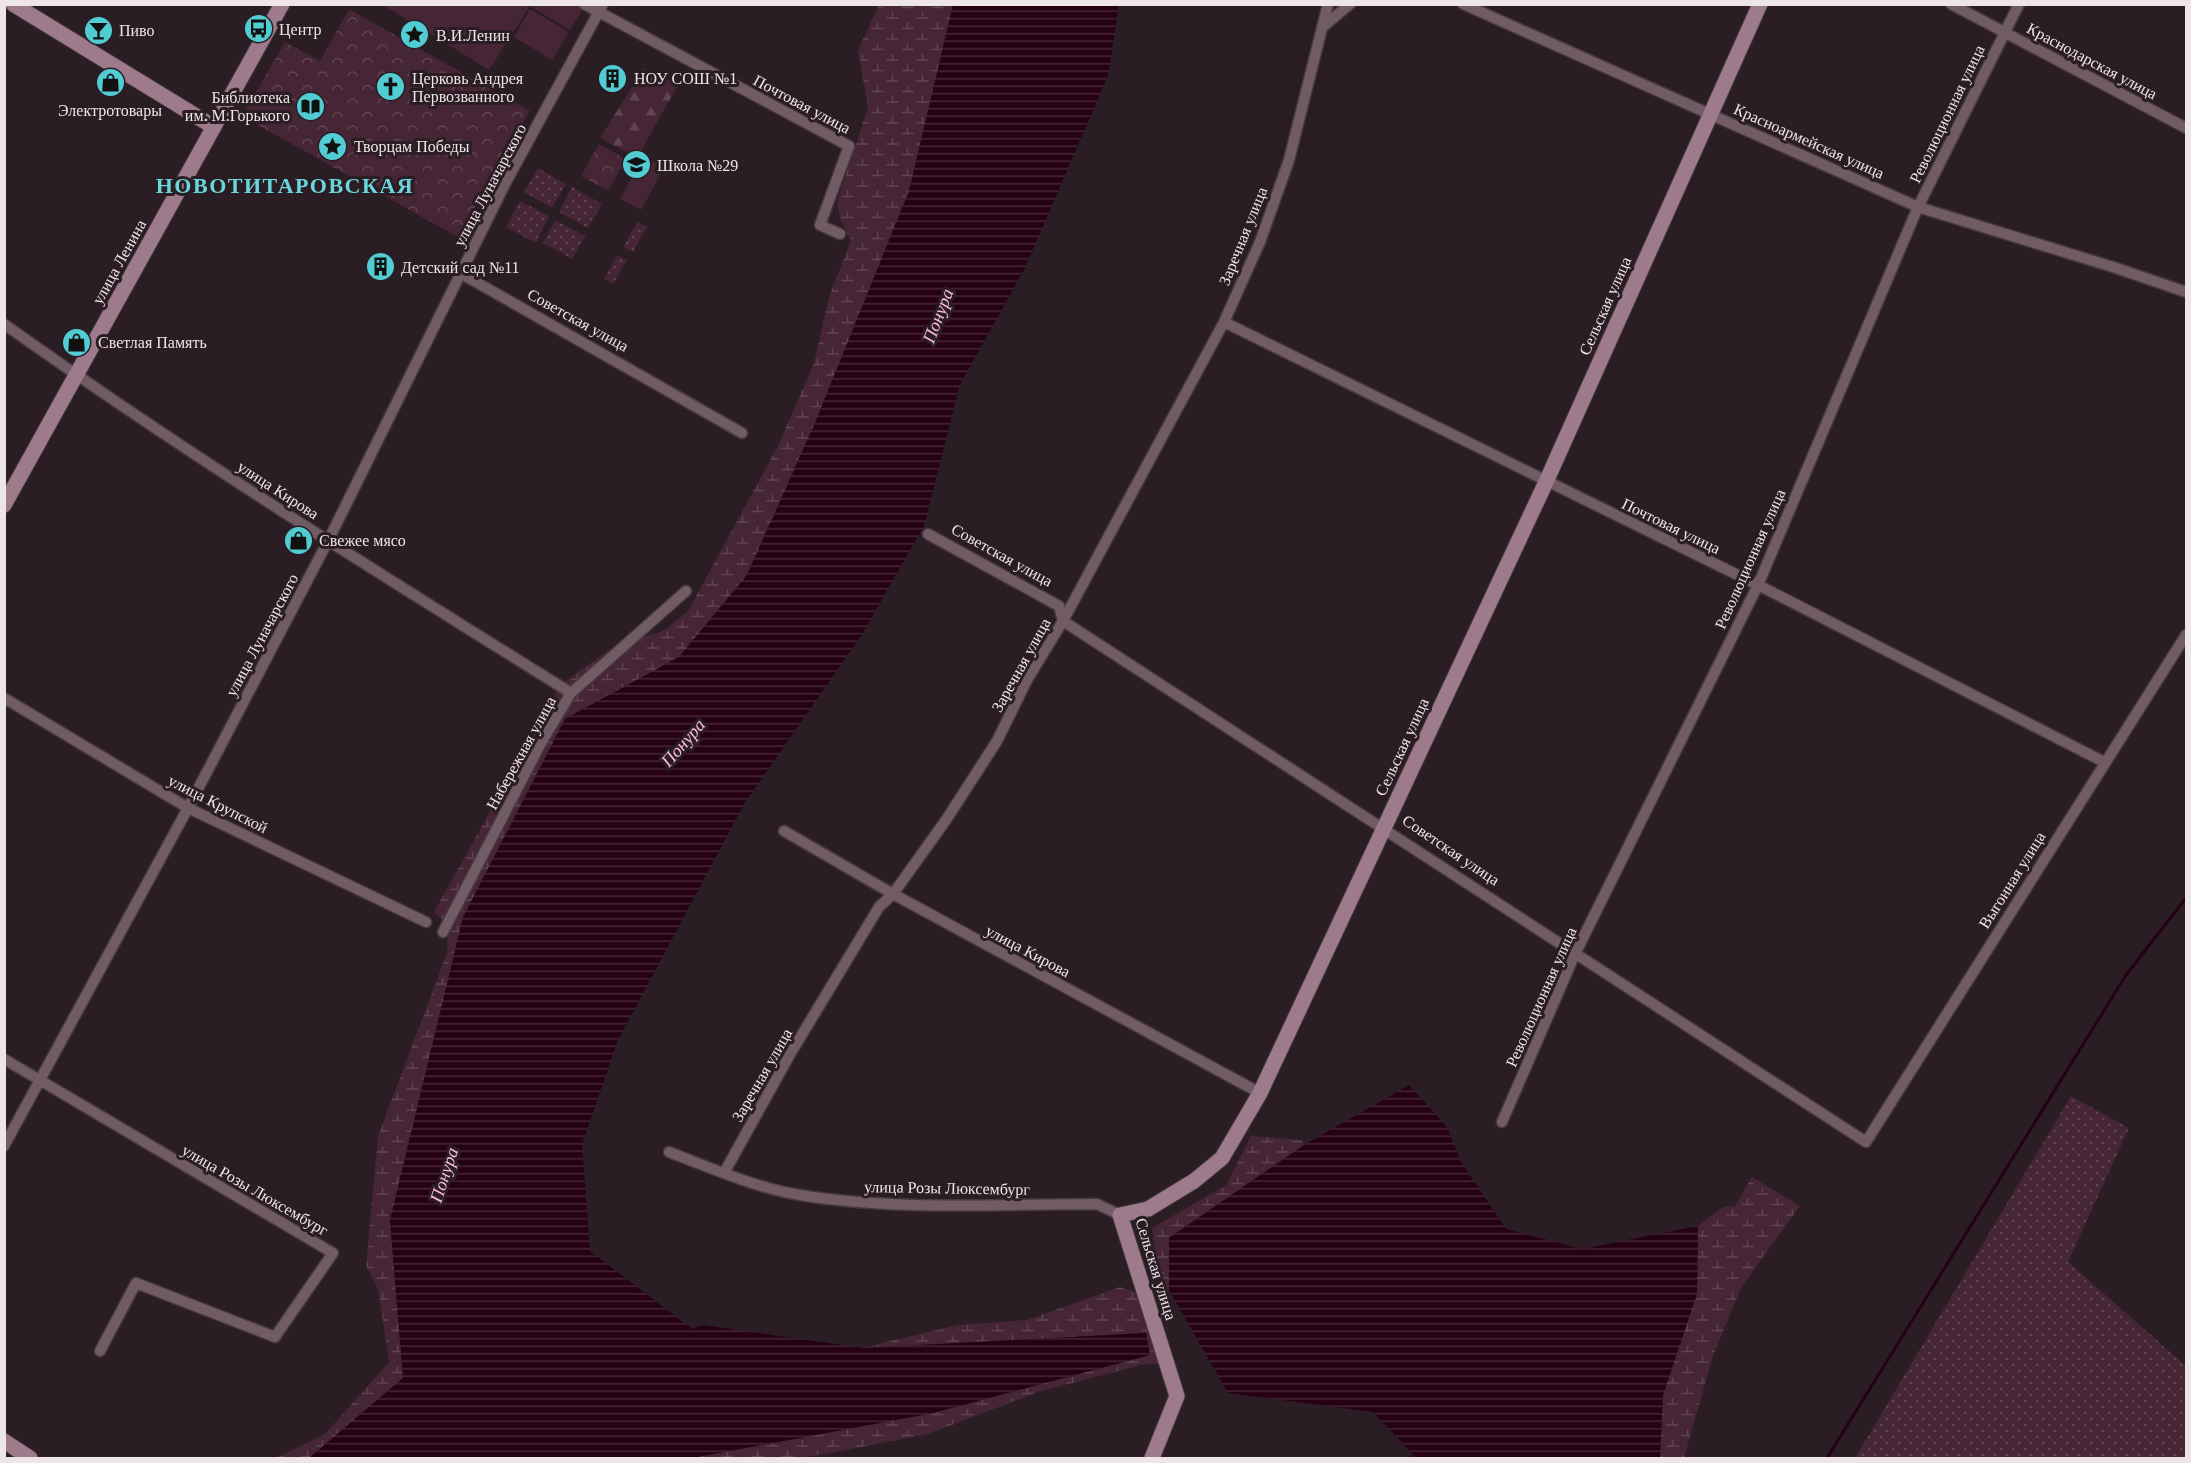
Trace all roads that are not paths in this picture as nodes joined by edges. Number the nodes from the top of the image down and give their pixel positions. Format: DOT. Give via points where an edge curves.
graph roads {
  1 [pos="13,4"];
  2 [pos="282,4"];
  3 [pos="584,4"];
  4 [pos="1328,4"];
  5 [pos="1350,4"];
  6 [pos="1462,4"];
  7 [pos="1760,4"];
  8 [pos="1951,4"];
  9 [pos="2019,4"];
  10 [pos="601,9"];
  11 [pos="1324,26"];
  12 [pos="2004,33"];
  13 [pos="1710,114"];
  14 [pos="214,127"];
  15 [pos="2187,128"];
  16 [pos="1918,207"];
  17 [pos="840,234"];
  18 [pos="460,273"];
  19 [pos="2187,292"];
  20 [pos="1224,322"];
  21 [pos="4,324"];
  22 [pos="76,375"];
  23 [pos="742,433"];
  24 [pos="1546,482"];
  25 [pos="4,505"];
  26 [pos="928,534"];
  27 [pos="328,541"];
  28 [pos="1758,585"];
  29 [pos="686,591"];
  30 [pos="1063,621"];
  31 [pos="2187,635"];
  32 [pos="571,693"];
  33 [pos="4,699"];
  34 [pos="2104,762"];
  35 [pos="188,808"];
  36 [pos="1385,827"];
  37 [pos="784,831"];
  38 [pos="893,894"];
  39 [pos="426,922"];
  40 [pos="442,932"];
  41 [pos="1575,954"];
  42 [pos="4,1059"];
  43 [pos="39,1081"];
  44 [pos="1260,1093"];
  45 [pos="1502,1122"];
  46 [pos="1866,1142"];
  47 [pos="4,1146"];
  48 [pos="669,1152"];
  49 [pos="724,1173"];
  50 [pos="1120,1215"];
  51 [pos="100,1351"];
  52 [pos="4,1441"];
  53 [pos="30,1458"];
  54 [pos="1152,1458"];
  1 -- 14 [label="street"];
  2 -- 14 [label="street, улица Ленина"];
  3 -- 10 [label="street, Почтовая улица"];
  4 -- 11 [label="street, Заречная улица"];
  5 -- 11 [label="street"];
  6 -- 13 [label="street, Красноармейская улица"];
  7 -- 13 [label="street, Сельская улица"];
  8 -- 12 [label="street, Краснодарская улица"];
  9 -- 12 [label="street, Революционная улица"];
  10 -- 17 [label="street, Почтовая улица" via="849,146 820,225"];
  10 -- 18 [label="street, улица Луначарского"];
  11 -- 20 [label="street, Заречная улица" via="1289,160 1260,242"];
  12 -- 15 [label="street, Краснодарская улица"];
  12 -- 16 [label="street, Революционная улица"];
  13 -- 16 [label="street, Красноармейская улица"];
  13 -- 24 [label="street, Сельская улица"];
  14 -- 22 [label="street, улица Ленина"];
  16 -- 19 [label="street, Красноармейская улица"];
  16 -- 28 [label="street, Революционная улица"];
  18 -- 23 [label="street, Советская улица"];
  18 -- 27 [label="street, улица Луначарского"];
  20 -- 24 [label="street, Почтовая улица"];
  20 -- 30 [label="street, Заречная улица"];
  21 -- 22 [label="street, улица Кирова"];
  22 -- 25 [label="street, улица Ленина"];
  22 -- 27 [label="street, улица Кирова"];
  24 -- 28 [label="street, Почтовая улица"];
  24 -- 36 [label="street, Сельская улица"];
  26 -- 30 [label="street, Советская улица" via="1059,606"];
  27 -- 32 [label="street, улица Кирова"];
  27 -- 35 [label="street, улица Луначарского"];
  28 -- 34 [label="street, Почтовая улица"];
  28 -- 41 [label="street, Революционная улица"];
  29 -- 32 [label="street, Набережная улица"];
  30 -- 36 [label="street, Советская улица"];
  30 -- 38 [label="street, Заречная улица" via="1027,680 997,741"];
  31 -- 34 [label="street, Выгонная улица"];
  32 -- 40 [label="street, Набережная улица"];
  33 -- 35 [label="street, улица Крупской"];
  34 -- 46 [label="street, Выгонная улица"];
  35 -- 39 [label="street, улица Крупской"];
  35 -- 43 [label="street, улица Луначарского"];
  36 -- 41 [label="street, Советская улица"];
  36 -- 44 [label="street, Сельская улица"];
  37 -- 38 [label="street, улица Кирова"];
  38 -- 44 [label="street, улица Кирова"];
  38 -- 49 [label="street, Заречная улица" via="879,907"];
  41 -- 45 [label="street, Революционная улица"];
  41 -- 46 [label="street, Советская улица"];
  42 -- 43 [label="street, улица Розы Люксембург"];
  43 -- 47 [label="street, улица Луначарского"];
  43 -- 51 [label="street, улица Розы Люксембург" via="333,1252 275,1337 136,1283"];
  44 -- 50 [label="street, Сельская улица" via="1222,1158 1194,1181 1148,1209"];
  48 -- 49 [label="street, улица Розы Люксембург"];
  49 -- 50 [label="street, улица Розы Люксембург" via="797,1195 886,1205 1097,1204"];
  50 -- 54 [label="street, Сельская улица" via="1177,1396"];
  52 -- 53 [label="street"];
}
